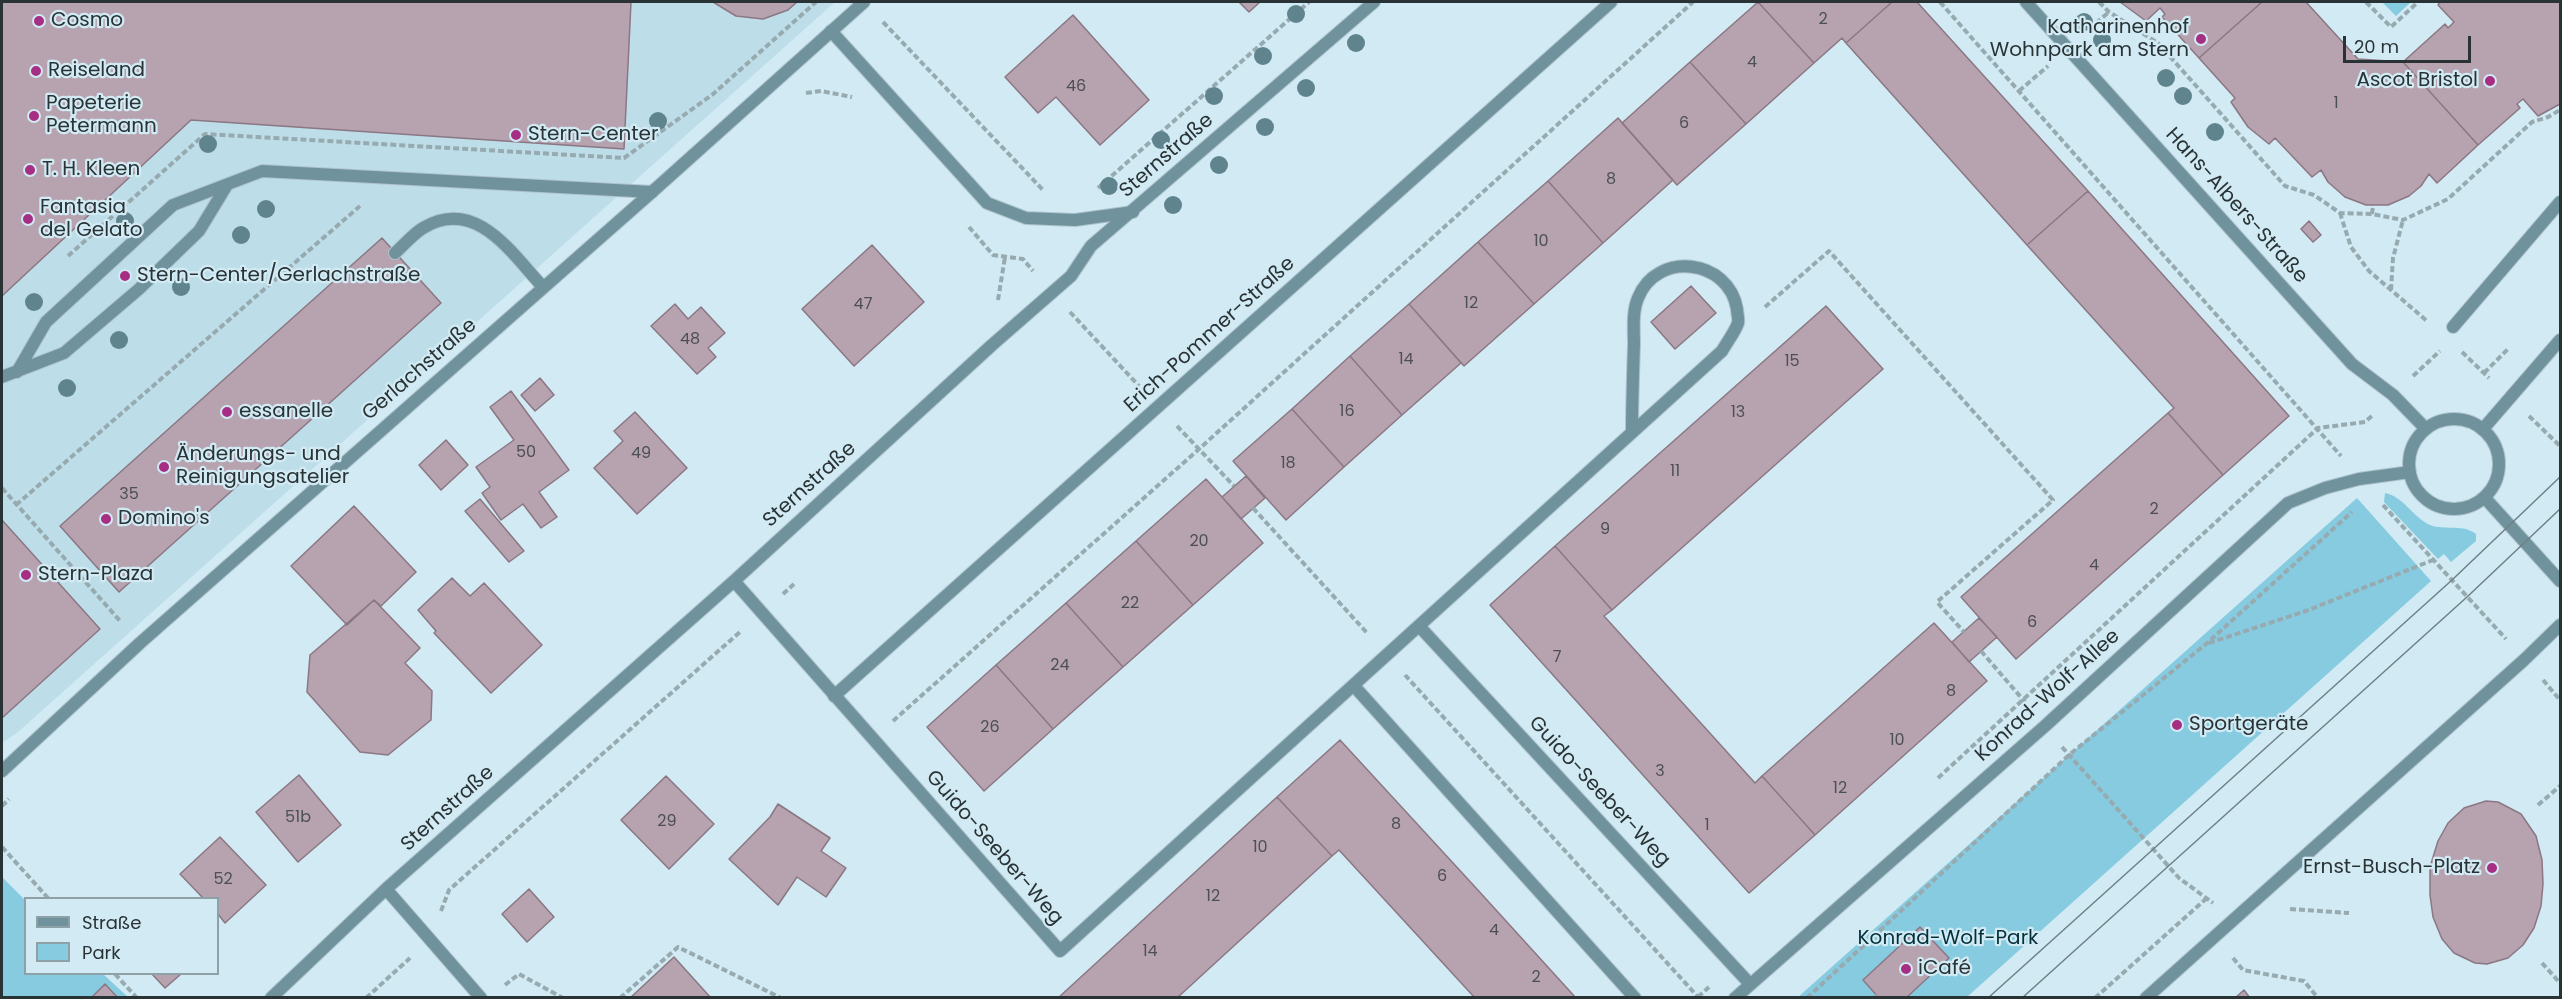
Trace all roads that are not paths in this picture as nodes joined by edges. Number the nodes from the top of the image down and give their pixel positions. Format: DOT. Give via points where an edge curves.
graph roads {
  1 [pos="864,2"];
  2 [pos="1374,2"];
  3 [pos="1611,2"];
  4 [pos="2026,2"];
  5 [pos="831,32"];
  6 [pos="227,185"];
  7 [pos="652,192"];
  8 [pos="2560,202"];
  9 [pos="1133,212"];
  10 [pos="395,253"];
  11 [pos="543,287"];
  12 [pos="2453,327"];
  13 [pos="2560,340"];
  14 [pos="17,372"];
  15 [pos="2,377"];
  16 [pos="2426,429"];
  17 [pos="2483,429"];
  18 [pos="1632,432"];
  19 [pos="2410,472"];
  20 [pos="2485,498"];
  21 [pos="734,581"];
  22 [pos="2560,581"];
  23 [pos="2560,625"];
  24 [pos="1419,626"];
  25 [pos="1354,686"];
  26 [pos="834,696"];
  27 [pos="2,771"];
  28 [pos="386,889"];
  29 [pos="1750,984"];
  30 [pos="271,998"];
  31 [pos="481,998"];
  32 [pos="1635,998"];
  33 [pos="1735,998"];
  34 [pos="2146,998"];
  1 -- 5 [label="street, Gerlachstraße"];
  2 -- 9 [label="street, Sternstraße"];
  3 -- 26 [label="street, Erich-Pommer-Straße"];
  4 -- 16 [label="street, Hans-Albers-Straße" via="2352,364 2393,395"];
  5 -- 7 [label="street, Gerlachstraße"];
  5 -- 9 [label="street" via="987,203 1026,218 1075,220"];
  6 -- 7 [label="street" via="262,171"];
  6 -- 14 [label="street" via="199,231 139,290 64,353"];
  6 -- 14 [label="street" via="173,205 46,322"];
  7 -- 11 [label="street, Gerlachstraße"];
  8 -- 12 [label="street"];
  9 -- 21 [label="street, Sternstraße" via="1091,246 1071,276"];
  10 -- 11 [label="street" via="423,228 445,220 469,220 495,234"];
  11 -- 27 [label="street, Gerlachstraße" via="140,643"];
  13 -- 17 [label="street"];
  14 -- 15 [label="street"];
  16 -- 17 [label="street" via="2444,419 2458,418"];
  16 -- 19 [label="street" via="2413,445"];
  17 -- 20 [label="street" via="2494,441 2499,455 2499,471"];
  18 -- 18 [label="street, Guido-Seeber-Weg" via="1722,351 1739,321 1736,301 1711,273 1679,265 1661,272 1638,298 1634,318"];
  18 -- 24 [label="street, Guido-Seeber-Weg"];
  19 -- 20 [label="street" via="2414,485 2433,504 2460,508"];
  19 -- 29 [label="street, Konrad-Wolf-Allee" via="2359,479 2288,503 2045,726"];
  20 -- 22 [label="street"];
  21 -- 26 [label="street, Guido-Seeber-Weg"];
  21 -- 28 [label="street, Sternstraße"];
  23 -- 34 [label="street"];
  24 -- 25 [label="street, Guido-Seeber-Weg"];
  24 -- 29 [label="street, Guido-Seeber-Weg"];
  25 -- 26 [label="street, Guido-Seeber-Weg" via="1060,951"];
  25 -- 32 [label="street"];
  28 -- 30 [label="street, Sternstraße"];
  28 -- 31 [label="street"];
  29 -- 33 [label="street, Konrad-Wolf-Allee"];
}
